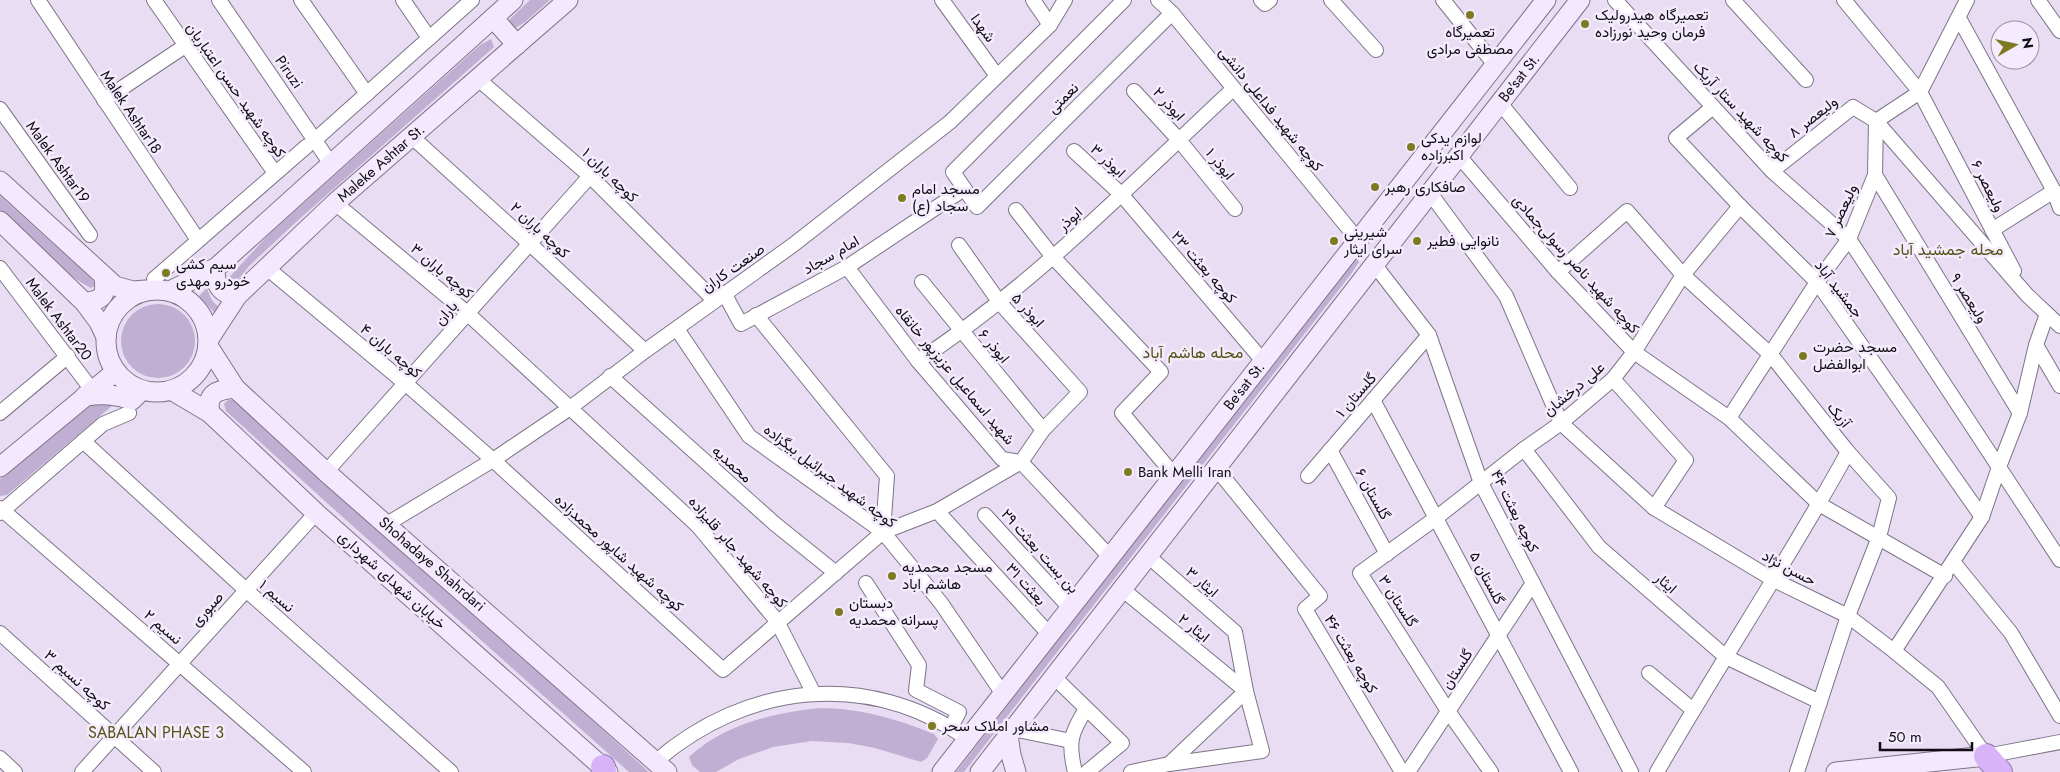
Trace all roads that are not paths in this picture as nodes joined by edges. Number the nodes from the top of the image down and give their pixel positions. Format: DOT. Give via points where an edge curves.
graph roads {
  1 [pos="38,0"];
  2 [pos="154,0"];
  3 [pos="219,0"];
  4 [pos="301,0"];
  5 [pos="403,0"];
  6 [pos="472,0"];
  7 [pos="513,0"];
  8 [pos="568,0"];
  9 [pos="942,0"];
  10 [pos="1033,0"];
  11 [pos="1065,0"];
  12 [pos="1124,0"];
  13 [pos="1158,0"];
  14 [pos="1331,0"];
  15 [pos="1443,0"];
  16 [pos="1546,0"];
  17 [pos="1615,0"];
  18 [pos="1733,0"];
  19 [pos="1844,0"];
  20 [pos="1967,0"];
  21 [pos="2038,0"];
  22 [pos="1571,3"];
  23 [pos="1172,13"];
  24 [pos="493,18"];
  25 [pos="1958,18"];
  26 [pos="1050,25"];
  27 [pos="2060,31"];
  28 [pos="429,38"];
  29 [pos="517,45"];
  30 [pos="185,46"];
  31 [pos="1376,50"];
  32 [pos="1495,65"];
  33 [pos="997,76"];
  34 [pos="478,79"];
  35 [pos="1806,80"];
  36 [pos="1234,89"];
  37 [pos="1134,90"];
  38 [pos="1920,92"];
  39 [pos="367,94"];
  40 [pos="104,100"];
  41 [pos="1500,103"];
  42 [pos="1713,107"];
  43 [pos="0,109"];
  44 [pos="1876,121"];
  45 [pos="411,136"];
  46 [pos="1179,140"];
  47 [pos="311,143"];
  48 [pos="1074,151"];
  49 [pos="1459,156"];
  50 [pos="331,164"];
  51 [pos="1772,170"];
  52 [pos="276,173"];
  53 [pos="1875,175"];
  54 [pos="590,176"];
  55 [pos="0,181"];
  56 [pos="1570,188"];
  57 [pos="964,189"];
  58 [pos="2054,191"];
  59 [pos="1430,193"];
  60 [pos="1121,194"];
  61 [pos="335,203"];
  62 [pos="1740,206"];
  63 [pos="2060,208"];
  64 [pos="1235,209"];
  65 [pos="1016,210"];
  66 [pos="0,221"];
  67 [pos="1992,230"];
  68 [pos="90,235"];
  69 [pos="1849,239"];
  70 [pos="198,240"];
  71 [pos="1358,240"];
  72 [pos="529,243"];
  73 [pos="958,245"];
  74 [pos="1053,257"];
  75 [pos="1374,264"];
  76 [pos="847,267"];
  77 [pos="0,268"];
  78 [pos="267,268"];
  79 [pos="215,269"];
  80 [pos="1558,272"];
  81 [pos="1683,275"];
  82 [pos="104,277"];
  83 [pos="922,282"];
  84 [pos="1817,282"];
  85 [pos="159,287"];
  86 [pos="2027,294"];
  87 [pos="237,296"];
  88 [pos="719,297"];
  89 [pos="84,303"];
  90 [pos="1000,303"];
  91 [pos="467,313"];
  92 [pos="2047,314"];
  93 [pos="756,315"];
  94 [pos="2060,326"];
  95 [pos="677,329"];
  96 [pos="961,333"];
  97 [pos="1429,336"];
  98 [pos="106,337"];
  99 [pos="208,343"];
  100 [pos="2036,345"];
  101 [pos="645,351"];
  102 [pos="1634,352"];
  103 [pos="1770,355"];
  104 [pos="68,356"];
  105 [pos="918,361"];
  106 [pos="1263,361"];
  107 [pos="115,372"];
  108 [pos="610,376"];
  109 [pos="1613,379"];
  110 [pos="405,383"];
  111 [pos="2060,386"];
  112 [pos="235,388"];
  113 [pos="141,391"];
  114 [pos="173,391"];
  115 [pos="88,393"];
  116 [pos="1373,400"];
  117 [pos="570,408"];
  118 [pos="0,413"];
  119 [pos="129,413"];
  120 [pos="210,413"];
  121 [pos="2020,413"];
  122 [pos="1729,418"];
  123 [pos="1561,423"];
  124 [pos="1043,430"];
  125 [pos="83,441"];
  126 [pos="1524,449"];
  127 [pos="1330,450"];
  128 [pos="1848,452"];
  129 [pos="493,460"];
  130 [pos="1020,462"];
  131 [pos="0,467"];
  132 [pos="1999,467"];
  133 [pos="1216,468"];
  134 [pos="326,472"];
  135 [pos="1174,474"];
  136 [pos="1308,476"];
  137 [pos="1481,482"];
  138 [pos="1819,504"];
  139 [pos="1654,508"];
  140 [pos="1,511"];
  141 [pos="937,511"];
  142 [pos="316,512"];
  143 [pos="985,515"];
  144 [pos="1982,517"];
  145 [pos="1436,518"];
  146 [pos="387,524"];
  147 [pos="883,532"];
  148 [pos="1879,537"];
  149 [pos="1387,554"];
  150 [pos="1148,556"];
  151 [pos="1110,557"];
  152 [pos="2060,560"];
  153 [pos="1954,563"];
  154 [pos="836,573"];
  155 [pos="1945,576"];
  156 [pos="1774,580"];
  157 [pos="866,583"];
  158 [pos="1532,583"];
  159 [pos="246,590"];
  160 [pos="1122,590"];
  161 [pos="1070,608"];
  162 [pos="1848,616"];
  163 [pos="777,621"];
  164 [pos="0,633"];
  165 [pos="1050,634"];
  166 [pos="1499,635"];
  167 [pos="1894,651"];
  168 [pos="1726,657"];
  169 [pos="180,663"];
  170 [pos="1649,673"];
  171 [pos="1054,677"];
  172 [pos="1246,691"];
  173 [pos="814,694"];
  174 [pos="1003,694"];
  175 [pos="1820,702"];
  176 [pos="1086,709"];
  177 [pos="1448,710"];
  178 [pos="1693,710"];
  179 [pos="2060,716"];
  180 [pos="951,727"];
  181 [pos="1011,732"];
  182 [pos="115,736"];
  183 [pos="968,739"];
  184 [pos="1071,741"];
  185 [pos="2060,742"];
  186 [pos="0,758"];
  187 [pos="1169,764"];
  188 [pos="1993,764"];
  189 [pos="661,767"];
  190 [pos="605,770"];
  191 [pos="16,772"];
  192 [pos="82,772"];
  193 [pos="154,772"];
  194 [pos="304,772"];
  195 [pos="451,772"];
  196 [pos="942,772"];
  197 [pos="980,772"];
  198 [pos="1016,772"];
  199 [pos="1075,772"];
  200 [pos="1087,772"];
  201 [pos="1131,772"];
  202 [pos="1402,772"];
  203 [pos="1408,772"];
  204 [pos="1491,772"];
  205 [pos="1571,772"];
  206 [pos="1631,772"];
  207 [pos="1657,772"];
  208 [pos="1797,772"];
  209 [pos="1836,772"];
  1 -- 40 [label="street, Malek Ashtar18"];
  2 -- 30 [label="street, کوچه شهید حسن اعتباریان"];
  3 -- 47 [label="street, Piruzi"];
  4 -- 39 [label="street"];
  5 -- 28 [label="street"];
  6 -- 28 [label="street"];
  7 -- 24 [label="main road"];
  8 -- 29 [label="main road, Maleke Ashtar St."];
  9 -- 33 [label="street, شهدا"];
  10 -- 26 [label="street"];
  11 -- 26 [label="street, صنعت کاران"];
  12 -- 57 [label="street" via="953,172"];
  13 -- 23 [label="street, کوچه شهید فداعلی دانشی"];
  14 -- 31 [label="street"];
  15 -- 32 [label="street"];
  16 -- 32 [label="main road, Be'sat St."];
  17 -- 42 [label="street, کوچه شهید ستار آریک"];
  18 -- 35 [label="street"];
  19 -- 38 [label="street, ولیعصر ۶"];
  20 -- 25 [label="street"];
  21 -- 27 [label="street"];
  22 -- 41 [label="main road, Be'sat St."];
  23 -- 36 [label="street, کوچه شهید فداعلی دانشی"];
  23 -- 57 [label="street, نعمتی" via="976,207"];
  24 -- 29 [label="main road"];
  24 -- 50 [label="main road"];
  25 -- 38 [label="street"];
  25 -- 58 [label="street"];
  26 -- 33 [label="street, صنعت کاران"];
  28 -- 39 [label="street"];
  29 -- 34 [label="main road, Maleke Ashtar St."];
  30 -- 40 [label="street"];
  30 -- 52 [label="street, کوچه شهید حسن اعتباریان"];
  32 -- 71 [label="main road, Be'sat St."];
  33 -- 88 [label="street, صنعت کاران" via="950,122 794,245"];
  34 -- 45 [label="main road, Maleke Ashtar St."];
  34 -- 54 [label="street, کوچه باران ۱"];
  36 -- 46 [label="street, ابوذر"];
  36 -- 71 [label="street, کوچه شهید فداعلی دانشی"];
  37 -- 46 [label="street, ابوذر ۲"];
  38 -- 44 [label="street"];
  38 -- 67 [label="street, ولیعصر ۶"];
  39 -- 47 [label="street"];
  40 -- 70 [label="street, Malek Ashtar18"];
  41 -- 49 [label="main road, Be'sat St."];
  41 -- 56 [label="street"];
  42 -- 51 [label="street, کوچه شهید ستار آریک"];
  42 -- 62 [label="street, جمشید آباد" via="1676,138"];
  43 -- 68 [label="street, Malek Ashtar19"];
  44 -- 51 [label="street, ولیعصر ۸" via="1853,107"];
  44 -- 53 [label="street, ولیعصر ۷"];
  44 -- 86 [label="street"];
  45 -- 61 [label="main road, Maleke Ashtar St."];
  45 -- 72 [label="street, کوچه باران ۲"];
  46 -- 60 [label="street, ابوذر"];
  46 -- 64 [label="street, ابوذر ۱"];
  47 -- 50 [label="street, Piruzi"];
  47 -- 52 [label="street"];
  48 -- 60 [label="street, ابوذر ۳"];
  49 -- 59 [label="main road, Be'sat St."];
  49 -- 80 [label="street, کوچه شهید ناصر رسولی‌جمادی"];
  50 -- 79 [label="main road"];
  51 -- 69 [label="street, کوچه شهید ستار آریک"];
  52 -- 70 [label="street"];
  53 -- 69 [label="street, ولیعصر ۷"];
  53 -- 121 [label="street, ولیعصر ۹"];
  54 -- 72 [label="street, باران"];
  54 -- 88 [label="street, کوچه باران ۱"];
  55 -- 82 [label="main road"];
  57 -- 76 [label="street, امام سجاد"];
  58 -- 63 [label="street"];
  58 -- 67 [label="street"];
  59 -- 75 [label="main road, Be'sat St."];
  59 -- 123 [label="street" via="1506,296"];
  60 -- 74 [label="street, ابوذر"];
  60 -- 106 [label="street, کوچه بعثت ۲۳"];
  61 -- 78 [label="main road, Maleke Ashtar St."];
  61 -- 91 [label="street, کوچه باران ۳"];
  62 -- 81 [label="street, علی درخشان"];
  62 -- 84 [label="street, جمشید آباد"];
  65 -- 74 [label="street"];
  66 -- 89 [label="main road"];
  67 -- 86 [label="street, ولیعصر ۶"];
  69 -- 84 [label="street, ولیعصر ۷"];
  69 -- 132 [label="street"];
  70 -- 85 [label="street"];
  71 -- 75 [label="main road"];
  71 -- 106 [label="main road, Be'sat St."];
  72 -- 91 [label="street, باران"];
  72 -- 101 [label="street, کوچه باران ۲"];
  73 -- 90 [label="street, ابوذر ۵"];
  74 -- 90 [label="street, ابوذر"];
  74 -- 135 [label="street" via="1161,372 1122,413"];
  75 -- 97 [label="street, کوچه بعثت ۴۴"];
  75 -- 133 [label="main road, Be'sat St."];
  76 -- 93 [label="street, امام سجاد"];
  76 -- 105 [label="street, شهید اسماعیل عزیزپور خانقاه"];
  77 -- 104 [label="street, Malek Ashtar20"];
  78 -- 87 [label="main road, Maleke Ashtar St."];
  78 -- 110 [label="street, کوچه باران ۴"];
  79 -- 85 [label="main road"];
  79 -- 87 [label="main road" via="220,289 225,294"];
  80 -- 81 [label="street, آزیک" via="1627,211"];
  80 -- 102 [label="street, کوچه شهید ناصر رسولی‌جمادی"];
  81 -- 102 [label="street, علی درخشان"];
  81 -- 103 [label="street, آزیک"];
  82 -- 85 [label="main road" via="125,290"];
  82 -- 89 [label="main road" via="103,296"];
  83 -- 96 [label="street, ابوذر ۶"];
  84 -- 103 [label="street, ولیعصر ۷"];
  84 -- 144 [label="street, جمشید آباد"];
  85 -- 98 [label="main road" via="135,295 120,305 110,320"];
  85 -- 99 [label="main road" via="186,299 199,311 206,326"];
  86 -- 92 [label="street"];
  87 -- 99 [label="main road, Maleke Ashtar St."];
  88 -- 93 [label="street, امام سجاد" via="741,324"];
  88 -- 95 [label="street, صنعت کاران"];
  89 -- 98 [label="main road"];
  90 -- 96 [label="street, ابوذر"];
  90 -- 124 [label="street, ابوذر ۵" via="1080,392"];
  91 -- 110 [label="street, باران"];
  91 -- 117 [label="street, کوچه باران ۳"];
  92 -- 94 [label="street"];
  92 -- 100 [label="street"];
  93 -- 147 [label="street" via="887,476"];
  95 -- 101 [label="street, صنعت کاران"];
  95 -- 147 [label="street, کوچه شهید جبرائیل بیگزاده" via="748,436"];
  96 -- 105 [label="street, ابوذر"];
  96 -- 124 [label="street, ابوذر ۶"];
  97 -- 116 [label="street, گلستان ۱"];
  97 -- 137 [label="street, کوچه بعثت ۴۴"];
  98 -- 107 [label="main road" via="107,355"];
  99 -- 112 [label="main road, Shohadaye Shahrdari"];
  99 -- 114 [label="main road" via="206,358 199,372 187,384"];
  100 -- 111 [label="street"];
  100 -- 121 [label="street"];
  101 -- 108 [label="street, صنعت کاران"];
  102 -- 109 [label="street, علی درخشان"];
  102 -- 122 [label="street, کوچه شهید ناصر رسولی‌جمادی"];
  103 -- 122 [label="street, ولیعصر ۷"];
  103 -- 128 [label="street, آزیک"];
  104 -- 115 [label="street, Malek Ashtar20"];
  104 -- 118 [label="street"];
  105 -- 130 [label="street, شهید اسماعیل عزیزپور خانقاه" via="1002,459"];
  106 -- 135 [label="main road, Be'sat St."];
  107 -- 113 [label="main road"];
  107 -- 115 [label="main road"];
  108 -- 117 [label="street, صنعت کاران"];
  108 -- 154 [label="street, محمدیه" via="775,524"];
  109 -- 123 [label="street, علی درخشان"];
  109 -- 139 [label="street" via="1686,460"];
  110 -- 129 [label="street, کوچه باران ۴"];
  110 -- 134 [label="street, باران"];
  112 -- 120 [label="main road" via="212,395 208,400"];
  112 -- 134 [label="main road, Shohadaye Shahrdari"];
  113 -- 114 [label="main road"];
  113 -- 115 [label="main road" via="132,400"];
  114 -- 120 [label="main road, خیابان شهدای شهرداری"];
  115 -- 131 [label="main road"];
  116 -- 127 [label="street, گلستان ۱"];
  116 -- 145 [label="street, گلستان ۵"];
  117 -- 129 [label="street, صنعت کاران"];
  117 -- 163 [label="street, کوچه شهید جابر قلیزاده" via="697,525"];
  119 -- 125 [label="street" via="103,424"];
  120 -- 142 [label="main road, خیابان شهدای شهرداری"];
  121 -- 132 [label="street"];
  122 -- 138 [label="street, کوچه شهید ناصر رسولی‌جمادی"];
  123 -- 126 [label="street, علی درخشان"];
  123 -- 139 [label="street, حسن نژاد"];
  124 -- 130 [label="street"];
  125 -- 140 [label="street"];
  125 -- 159 [label="street, نسیم ۱"];
  126 -- 137 [label="street, علی درخشان"];
  126 -- 168 [label="street, ایثار" via="1599,547"];
  127 -- 136 [label="street, گلستان ۱"];
  127 -- 149 [label="street, گلستان ۶"];
  128 -- 138 [label="street"];
  128 -- 148 [label="street, آزیک" via="1889,498"];
  129 -- 146 [label="street, صنعت کاران"];
  129 -- 163 [label="street, کوچه شهید شاپور محمدزاده" via="723,670"];
  130 -- 141 [label="street"];
  130 -- 151 [label="street, شهید اسماعیل عزیزپور خانقاه"];
  132 -- 144 [label="street"];
  132 -- 152 [label="street"];
  133 -- 150 [label="main road, Be'sat St."];
  133 -- 202 [label="street, کوچه بعثت ۴۶" via="1320,596 1305,610"];
  134 -- 146 [label="main road, Shohadaye Shahrdari"];
  135 -- 151 [label="main road, Be'sat St."];
  137 -- 145 [label="street, گلستان ۳"];
  137 -- 158 [label="street, کوچه بعثت ۴۴"];
  138 -- 148 [label="street, کوچه شهید ناصر رسولی‌جمادی"];
  138 -- 156 [label="street"];
  139 -- 156 [label="street, حسن نژاد"];
  140 -- 169 [label="street, نسیم ۲"];
  141 -- 147 [label="street"];
  141 -- 165 [label="street, بعثت ۳۱"];
  142 -- 159 [label="street, صبوری"];
  142 -- 190 [label="main road, خیابان شهدای شهرداری"];
  143 -- 161 [label="street, بن بست بعثت ۲۹"];
  144 -- 153 [label="street"];
  145 -- 149 [label="street, گلستان ۳"];
  145 -- 166 [label="street, گلستان ۵"];
  146 -- 189 [label="main road, Shohadaye Shahrdari"];
  147 -- 154 [label="street"];
  147 -- 174 [label="street, کوچه شهید جبرائیل بیگزاده" via="941,603"];
  148 -- 155 [label="street, کوچه شهید ناصر رسولی‌جمادی"];
  148 -- 162 [label="street, آزیک"];
  149 -- 177 [label="street, گلستان ۳" via="1360,573"];
  150 -- 160 [label="main road, Be'sat St."];
  150 -- 172 [label="street, ایثار ۳" via="1235,632"];
  151 -- 161 [label="main road, Be'sat St."];
  153 -- 155 [label="street"];
  153 -- 179 [label="street" via="2011,633"];
  154 -- 163 [label="street"];
  155 -- 167 [label="street"];
  156 -- 162 [label="street, حسن نژاد"];
  156 -- 168 [label="street"];
  157 -- 180 [label="street" via="919,665 916,690 959,712"];
  158 -- 166 [label="street, گلستان"];
  158 -- 206 [label="street, کوچه بعثت ۴۴"];
  159 -- 169 [label="street, صبوری"];
  159 -- 195 [label="street, نسیم ۱"];
  160 -- 171 [label="main road, Be'sat St."];
  160 -- 172 [label="street, ایثار ۲"];
  161 -- 165 [label="main road, Be'sat St."];
  162 -- 167 [label="street, حسن نژاد"];
  162 -- 175 [label="street, آزیک"];
  163 -- 173 [label="street, کوچه شهید جابر قلیزاده"];
  164 -- 182 [label="street, کوچه نسیم ۳"];
  165 -- 174 [label="main road, Be'sat St."];
  166 -- 177 [label="street, گلستان"];
  166 -- 205 [label="street, گلستان ۵"];
  167 -- 188 [label="street, حسن نژاد" via="1938,687"];
  168 -- 175 [label="street, ایثار"];
  168 -- 178 [label="street"];
  169 -- 182 [label="street, صبوری"];
  169 -- 194 [label="street, نسیم ۲"];
  170 -- 178 [label="street"];
  171 -- 176 [label="street"];
  171 -- 181 [label="main road, Be'sat St."];
  172 -- 187 [label="street"];
  172 -- 187 [label="street" via="1262,751"];
  173 -- 180 [label="street" via="866,697 896,704"];
  173 -- 189 [label="street" via="776,698 720,717 693,732"];
  174 -- 183 [label="main road, Be'sat St."];
  175 -- 208 [label="street, آزیک"];
  176 -- 184 [label="street" via="1074,728"];
  176 -- 200 [label="street" via="1122,743"];
  177 -- 203 [label="street, گلستان"];
  177 -- 204 [label="street, گلستان ۳"];
  178 -- 207 [label="street"];
  180 -- 183 [label="street"];
  181 -- 184 [label="street"];
  181 -- 197 [label="main road, Be'sat St."];
  181 -- 198 [label="main road" via="1011,755"];
  182 -- 192 [label="street, صبوری"];
  182 -- 193 [label="street, کوچه نسیم ۳"];
  183 -- 196 [label="main road, Be'sat St."];
  184 -- 199 [label="street"];
  185 -- 188 [label="street"];
  186 -- 191 [label="street"];
  187 -- 201 [label="street"];
  188 -- 209 [label="main road"];
}
